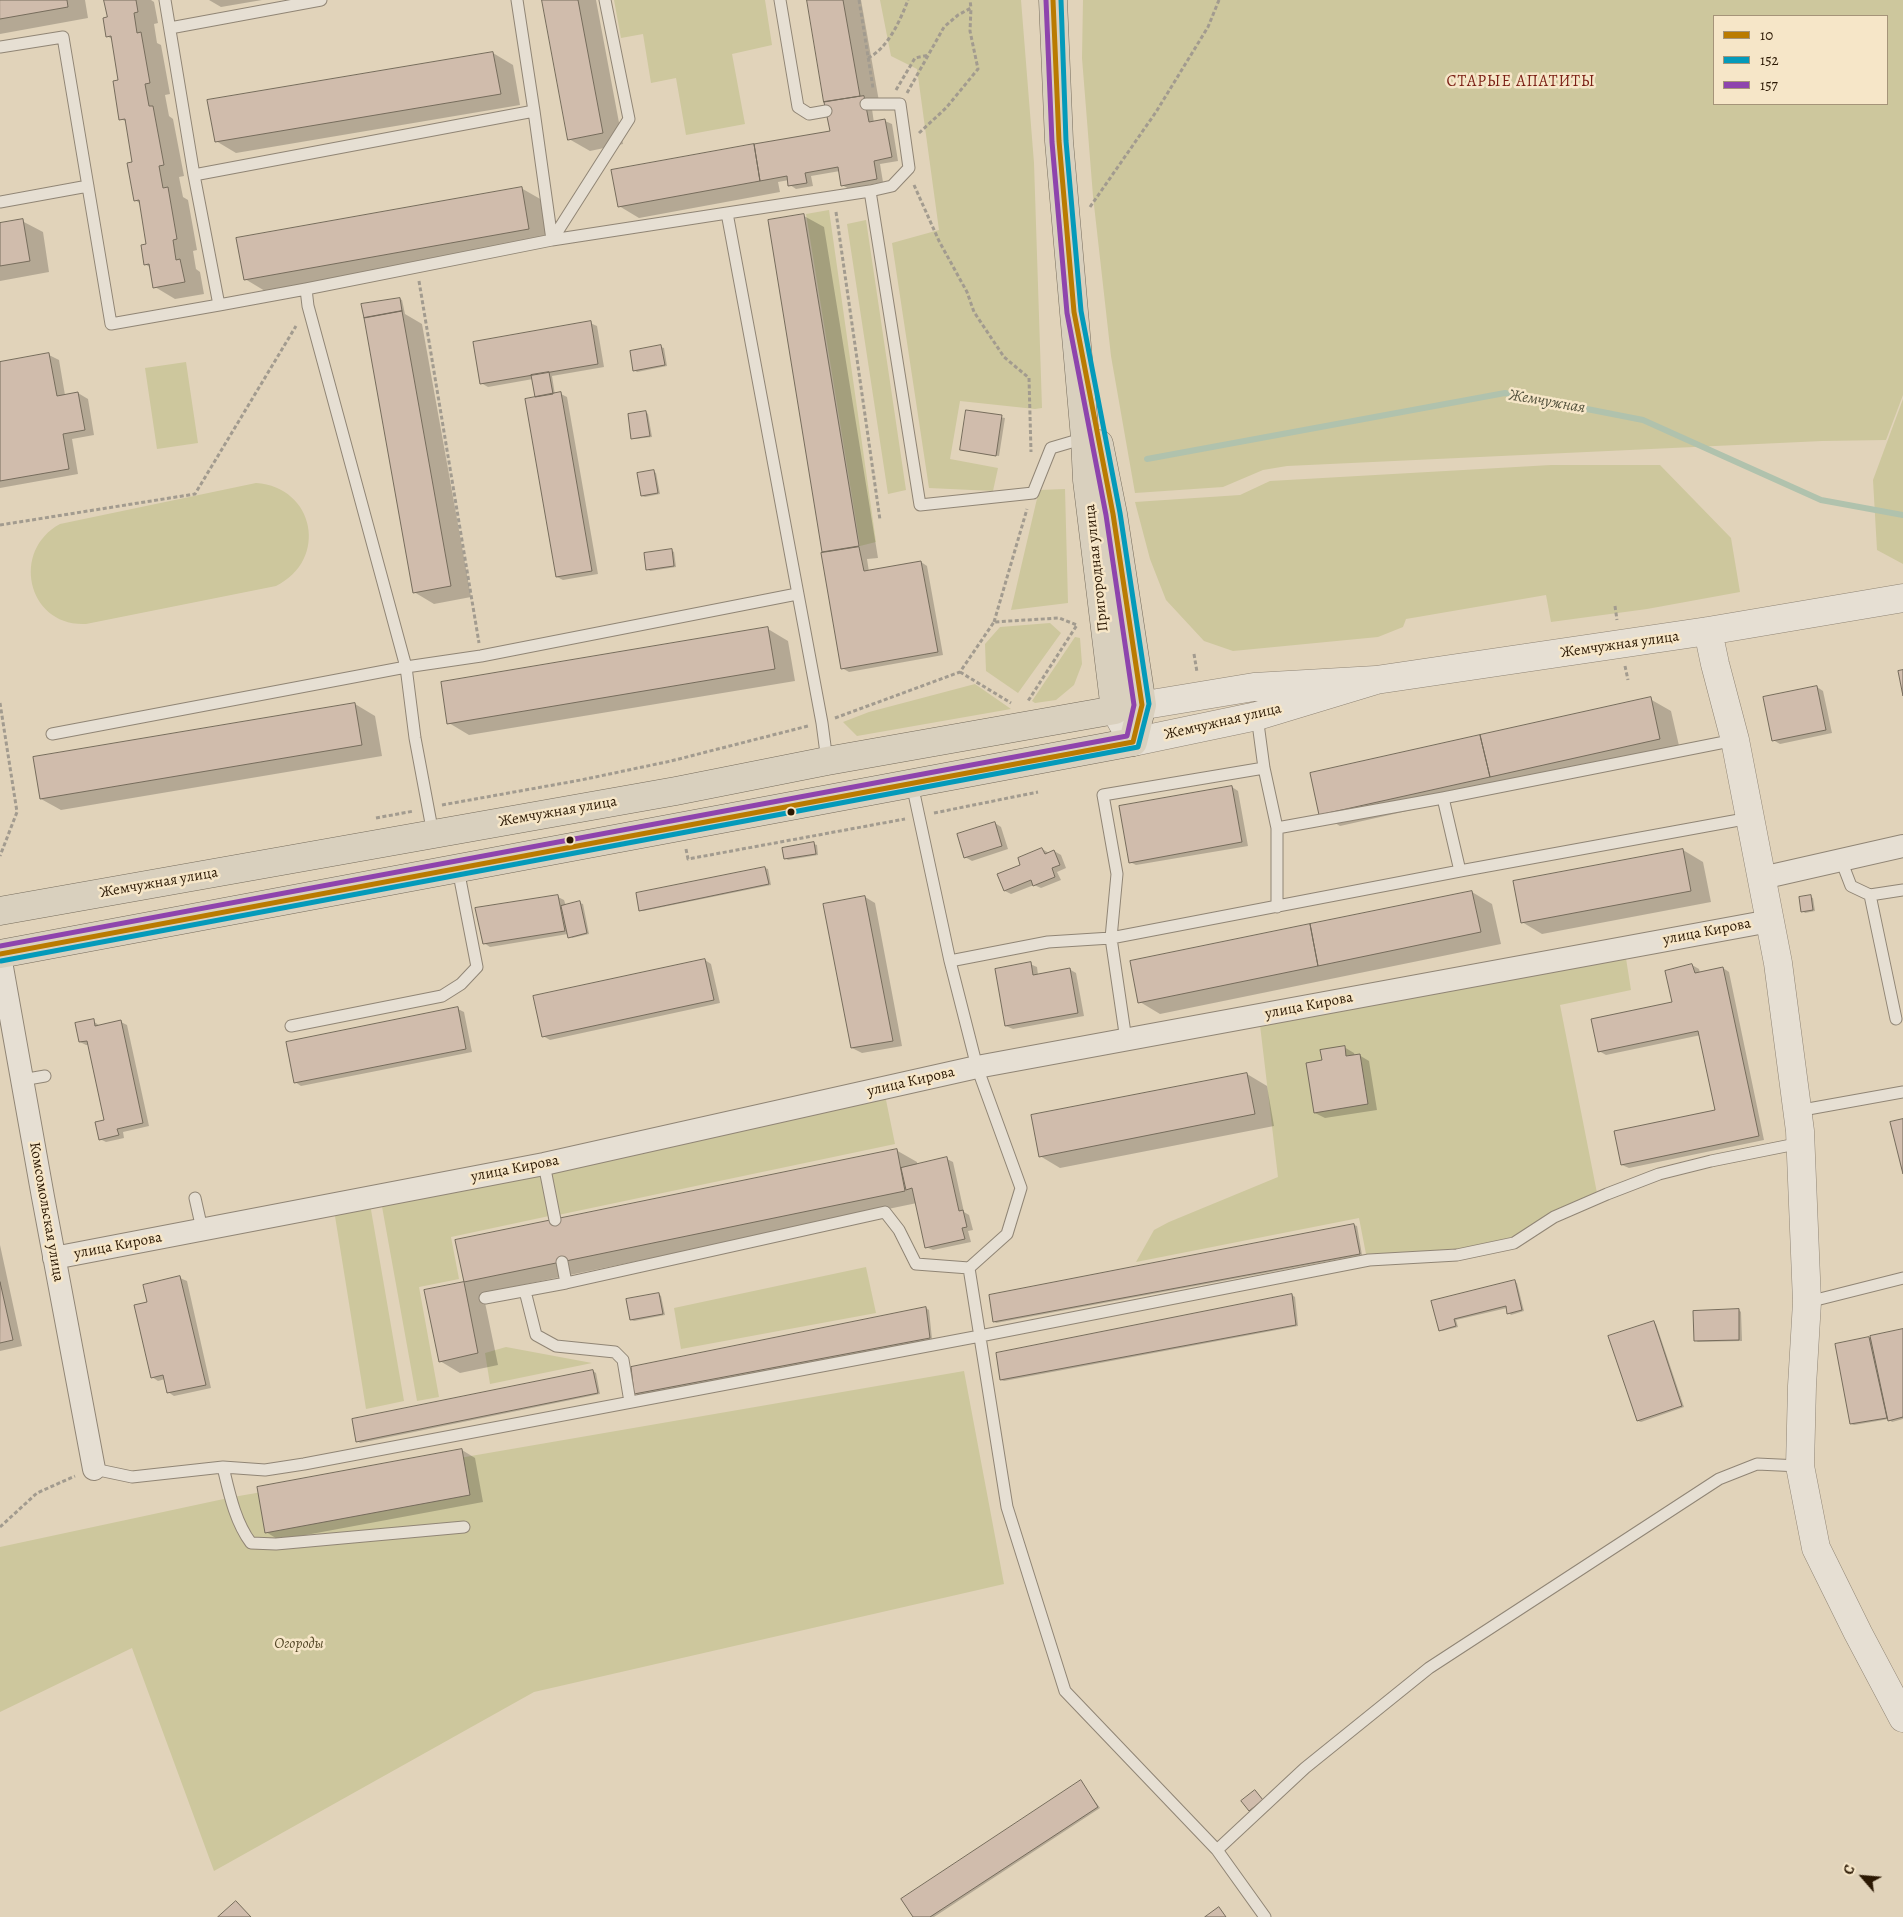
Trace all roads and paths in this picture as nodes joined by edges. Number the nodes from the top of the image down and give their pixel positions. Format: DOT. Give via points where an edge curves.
graph roads {
  1 [pos="165,0"];
  2 [pos="321,0"];
  3 [pos="517,0"];
  4 [pos="605,0"];
  5 [pos="780,0"];
  6 [pos="859,0"];
  7 [pos="908,0"];
  8 [pos="970,0"];
  9 [pos="1053,0"];
  10 [pos="1219,0"];
  11 [pos="971,8"];
  12 [pos="170,28"];
  13 [pos="0,47"];
  14 [pos="929,55"];
  15 [pos="868,58"];
  16 [pos="866,104"];
  17 [pos="894,104"];
  18 [pos="534,111"];
  19 [pos="826,111"];
  20 [pos="906,145"];
  21 [pos="909,168"];
  22 [pos="194,176"];
  23 [pos="88,186"];
  24 [pos="870,191"];
  25 [pos="834,196"];
  26 [pos="0,202"];
  27 [pos="1086,212"];
  28 [pos="727,213"];
  29 [pos="552,240"];
  30 [pos="417,267"];
  31 [pos="306,290"];
  32 [pos="219,305"];
  33 [pos="308,306"];
  34 [pos="1074,312"];
  35 [pos="1085,438"];
  36 [pos="1032,455"];
  37 [pos="1032,493"];
  38 [pos="880,520"];
  39 [pos="0,525"];
  40 [pos="797,594"];
  41 [pos="1903,598"];
  42 [pos="994,622"];
  43 [pos="1708,632"];
  44 [pos="1194,654"];
  45 [pos="481,656"];
  46 [pos="406,668"];
  47 [pos="960,672"];
  48 [pos="1197,678"];
  49 [pos="1376,680"];
  50 [pos="0,704"];
  51 [pos="1014,705"];
  52 [pos="1142,705"];
  53 [pos="1115,710"];
  54 [pos="1037,712"];
  55 [pos="1257,716"];
  56 [pos="822,723"];
  57 [pos="52,734"];
  58 [pos="1735,740"];
  59 [pos="1133,742"];
  60 [pos="1050,758"];
  61 [pos="827,761"];
  62 [pos="1264,768"];
  63 [pos="912,784"];
  64 [pos="1038,792"];
  65 [pos="1443,798"];
  66 [pos="428,808"];
  67 [pos="919,817"];
  68 [pos="1750,818"];
  69 [pos="370,819"];
  70 [pos="1277,828"];
  71 [pos="433,834"];
  72 [pos="1903,846"];
  73 [pos="0,856"];
  74 [pos="688,859"];
  75 [pos="1841,860"];
  76 [pos="458,869"];
  77 [pos="1460,871"];
  78 [pos="1762,878"];
  79 [pos="1903,890"];
  80 [pos="1870,895"];
  81 [pos="1277,907"];
  82 [pos="0,911"];
  83 [pos="1770,921"];
  84 [pos="1112,938"];
  85 [pos="0,955"];
  86 [pos="950,961"];
  87 [pos="1896,1019"];
  88 [pos="292,1026"];
  89 [pos="7,1039"];
  90 [pos="1126,1040"];
  91 [pos="977,1067"];
  92 [pos="45,1076"];
  93 [pos="22,1080"];
  94 [pos="1903,1092"];
  95 [pos="1797,1111"];
  96 [pos="1801,1143"];
  97 [pos="544,1164"];
  98 [pos="195,1198"];
  99 [pos="555,1220"];
  100 [pos="202,1230"];
  101 [pos="54,1258"];
  102 [pos="562,1262"];
  103 [pos="969,1268"];
  104 [pos="1903,1278"];
  105 [pos="566,1283"];
  106 [pos="524,1291"];
  107 [pos="484,1298"];
  108 [pos="1807,1302"];
  109 [pos="980,1336"];
  110 [pos="630,1402"];
  111 [pos="1800,1466"];
  112 [pos="223,1467"];
  113 [pos="94,1469"];
  114 [pos="0,1527"];
  115 [pos="464,1527"];
  116 [pos="1903,1718"];
  117 [pos="1217,1850"];
  118 [pos="1265,1917"];
  1 -- 12 [label="lane"];
  2 -- 12 [label="lane"];
  3 -- 18 [label="lane"];
  4 -- 29 [label="lane" via="629,119"];
  5 -- 19 [label="lane" via="798,107 808,114"];
  6 -- 15 [label="path"];
  7 -- 15 [label="path" via="884,44"];
  8 -- 11 [label="path"];
  9 -- 34 [label="main road, Пригородная улица" via="1059,141"];
  10 -- 27 [label="path" via="1208,27 1156,112"];
  11 -- 14 [label="path" via="944,27"];
  11 -- 20 [label="path" via="970,31 978,70 946,108"];
  12 -- 22 [label="lane"];
  13 -- 23 [label="lane" via="63,37"];
  14 -- 17 [label="path"];
  14 -- 17 [label="path" via="915,58"];
  15 -- 17 [label="path" via="873,91"];
  16 -- 17 [label="lane"];
  17 -- 20 [label="lane"];
  18 -- 22 [label="lane"];
  18 -- 29 [label="lane"];
  20 -- 21 [label="lane"];
  21 -- 24 [label="lane" via="892,186"];
  21 -- 36 [label="path" via="918,196 974,312 1004,357 1030,378"];
  22 -- 32 [label="lane"];
  23 -- 26 [label="lane"];
  23 -- 32 [label="lane" via="111,324"];
  24 -- 25 [label="lane"];
  24 -- 37 [label="lane" via="920,505"];
  25 -- 28 [label="lane"];
  25 -- 38 [label="path"];
  28 -- 29 [label="lane"];
  28 -- 40 [label="lane"];
  29 -- 30 [label="lane"];
  30 -- 31 [label="lane"];
  30 -- 45 [label="path"];
  31 -- 32 [label="lane"];
  31 -- 33 [label="lane"];
  33 -- 39 [label="path" via="195,494"];
  33 -- 46 [label="lane"];
  34 -- 35 [label="main road, Пригородная улица"];
  34 -- 52 [label="main road" via="1113,514"];
  35 -- 37 [label="lane" via="1050,448"];
  35 -- 53 [label="main road, Пригородная улица" via="1087,480"];
  37 -- 42 [label="path"];
  40 -- 45 [label="lane"];
  40 -- 56 [label="lane"];
  41 -- 43 [label="street"];
  42 -- 47 [label="path"];
  42 -- 54 [label="path" via="1059,618 1077,625"];
  43 -- 49 [label="street, Жемчужная улица"];
  43 -- 58 [label="street"];
  44 -- 48 [label="path"];
  45 -- 46 [label="lane"];
  46 -- 57 [label="lane"];
  46 -- 66 [label="lane" via="414,738"];
  47 -- 51 [label="path"];
  47 -- 56 [label="path"];
  49 -- 52 [label="street" via="1254,687"];
  49 -- 55 [label="street, Жемчужная улица"];
  50 -- 73 [label="path" via="17,812"];
  52 -- 53 [label="street"];
  52 -- 59 [label="main road"];
  53 -- 54 [label="main road, Жемчужная улица"];
  53 -- 59 [label="street, Пригородная улица"];
  54 -- 60 [label="main road" via="1058,727 1062,736"];
  54 -- 61 [label="main road, Жемчужная улица"];
  55 -- 59 [label="street, Жемчужная улица"];
  55 -- 62 [label="lane"];
  56 -- 61 [label="lane"];
  56 -- 66 [label="path" via="671,761"];
  58 -- 65 [label="lane"];
  58 -- 68 [label="street"];
  59 -- 60 [label="main road, Жемчужная улица"];
  60 -- 63 [label="main road, Жемчужная улица"];
  61 -- 71 [label="main road, Жемчужная улица"];
  62 -- 70 [label="lane"];
  62 -- 84 [label="lane" via="1103,795 1118,874"];
  63 -- 67 [label="lane"];
  63 -- 76 [label="main road, Жемчужная улица"];
  64 -- 67 [label="path"];
  65 -- 70 [label="lane"];
  65 -- 77 [label="lane"];
  66 -- 69 [label="path"];
  66 -- 71 [label="lane"];
  67 -- 74 [label="path"];
  67 -- 86 [label="lane"];
  68 -- 77 [label="lane"];
  68 -- 78 [label="street"];
  70 -- 81 [label="lane"];
  71 -- 82 [label="main road, Жемчужная улица"];
  72 -- 75 [label="street"];
  75 -- 78 [label="street"];
  75 -- 80 [label="lane" via="1851,886"];
  76 -- 85 [label="main road, Жемчужная улица"];
  76 -- 88 [label="lane" via="477,967 461,984 442,996"];
  77 -- 81 [label="lane"];
  78 -- 83 [label="street"];
  79 -- 80 [label="lane"];
  80 -- 87 [label="lane"];
  81 -- 84 [label="lane"];
  83 -- 90 [label="street, улица Кирова"];
  83 -- 95 [label="street"];
  84 -- 86 [label="lane" via="1048,942"];
  84 -- 90 [label="lane"];
  85 -- 89 [label="street, Комсомольская улица"];
  86 -- 91 [label="lane"];
  89 -- 93 [label="street, Комсомольская улица"];
  90 -- 91 [label="street, улица Кирова"];
  91 -- 97 [label="street, улица Кирова"];
  91 -- 103 [label="lane" via="1021,1188 1007,1234"];
  92 -- 93 [label="lane"];
  93 -- 101 [label="street, Комсомольская улица"];
  94 -- 95 [label="lane"];
  95 -- 96 [label="street"];
  96 -- 108 [label="street"];
  96 -- 109 [label="lane" via="1659,1174 1554,1217 1514,1242 1457,1256 1369,1260"];
  97 -- 99 [label="lane"];
  97 -- 100 [label="street, улица Кирова"];
  98 -- 100 [label="lane"];
  100 -- 101 [label="street, улица Кирова"];
  101 -- 113 [label="street, Комсомольская улица"];
  102 -- 105 [label="lane"];
  103 -- 105 [label="lane" via="916,1264 899,1230 885,1212"];
  103 -- 109 [label="lane"];
  104 -- 108 [label="lane"];
  105 -- 106 [label="lane"];
  106 -- 107 [label="lane"];
  106 -- 110 [label="lane" via="536,1335 556,1346 615,1352 623,1360"];
  108 -- 111 [label="street"];
  109 -- 110 [label="lane"];
  109 -- 117 [label="lane" via="1007,1507 1065,1691"];
  110 -- 112 [label="lane" via="304,1464 265,1470"];
  111 -- 116 [label="street" via="1816,1548"];
  111 -- 117 [label="lane" via="1757,1464 1719,1479 1429,1668 1305,1768"];
  112 -- 113 [label="lane" via="132,1477"];
  112 -- 115 [label="lane" via="244,1534 250,1542 276,1544"];
  113 -- 114 [label="path" via="37,1493"];
  117 -- 118 [label="lane"];
}
